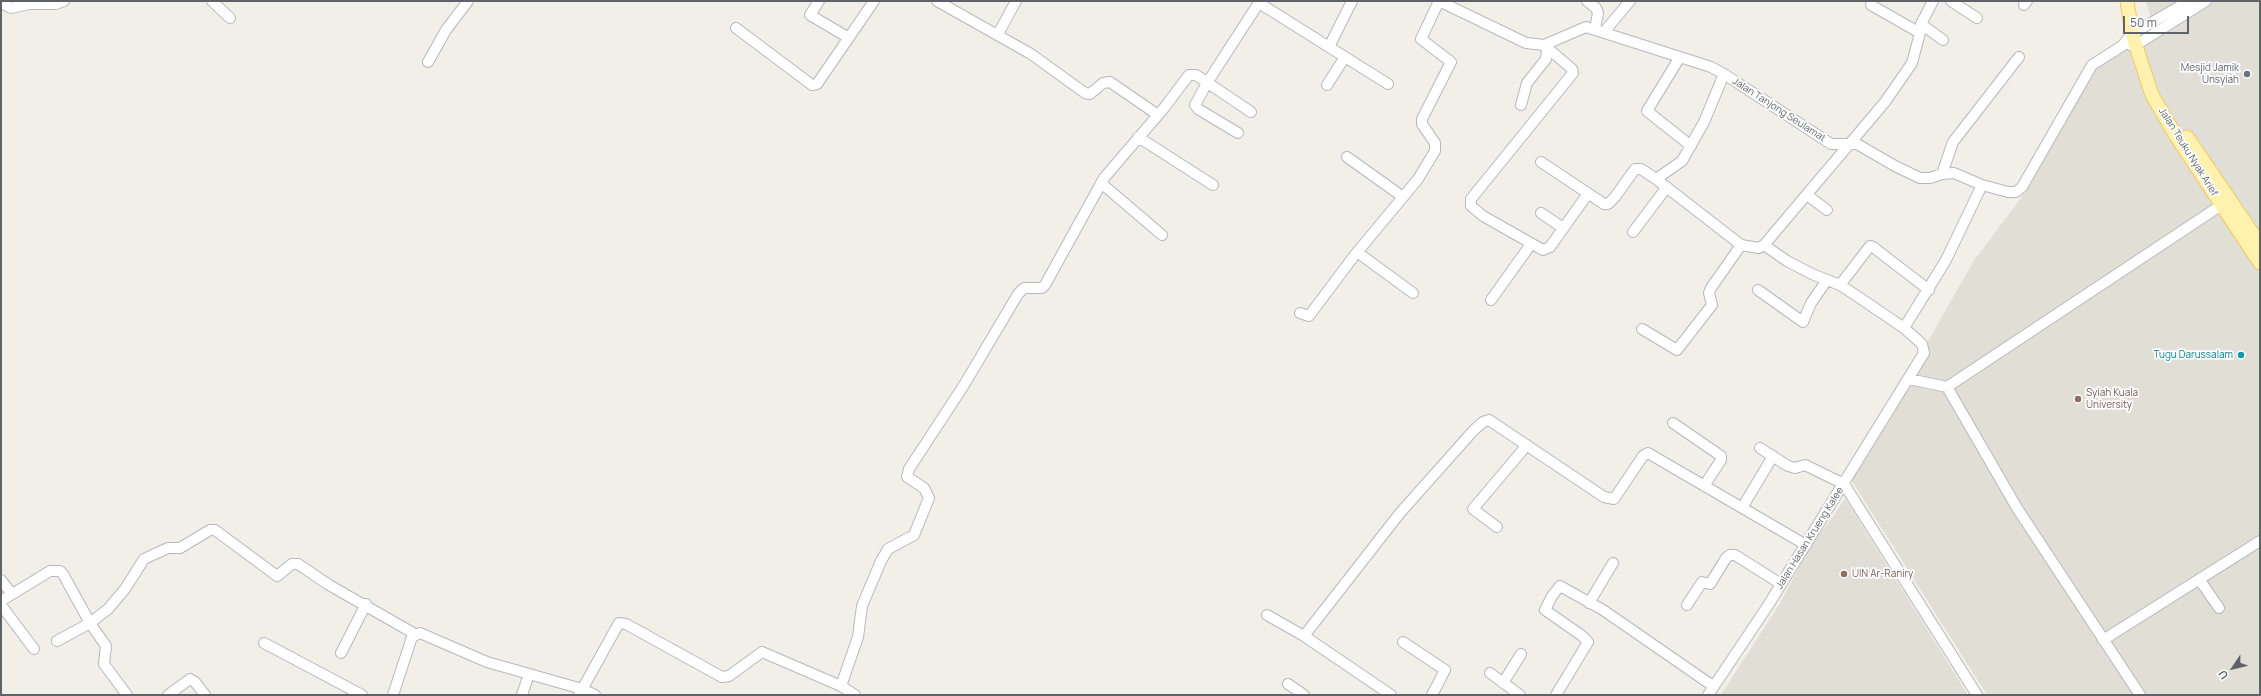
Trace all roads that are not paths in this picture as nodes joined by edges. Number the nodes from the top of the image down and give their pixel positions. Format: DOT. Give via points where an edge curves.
graph roads {
  1 [pos="64,1"];
  2 [pos="212,1"];
  3 [pos="468,1"];
  4 [pos="819,1"];
  5 [pos="874,1"];
  6 [pos="937,1"];
  7 [pos="1016,1"];
  8 [pos="1352,1"];
  9 [pos="1439,1"];
  10 [pos="1587,1"];
  11 [pos="1630,1"];
  12 [pos="1933,1"];
  13 [pos="1951,1"];
  14 [pos="2126,1"];
  15 [pos="2190,1"];
  16 [pos="2206,1"];
  17 [pos="1260,2"];
  18 [pos="1,4"];
  19 [pos="1871,4"];
  20 [pos="230,18"];
  21 [pos="1977,18"];
  22 [pos="736,28"];
  23 [pos="1920,29"];
  24 [pos="1599,31"];
  25 [pos="998,34"];
  26 [pos="2136,34"];
  27 [pos="848,38"];
  28 [pos="1943,40"];
  29 [pos="1329,47"];
  30 [pos="1546,47"];
  31 [pos="1344,57"];
  32 [pos="1680,57"];
  33 [pos="2019,57"];
  34 [pos="428,62"];
  35 [pos="1724,74"];
  36 [pos="1207,83"];
  37 [pos="1388,84"];
  38 [pos="1327,85"];
  39 [pos="1521,105"];
  40 [pos="1251,112"];
  41 [pos="1158,115"];
  42 [pos="1238,133"];
  43 [pos="1138,137"];
  44 [pos="1849,144"];
  45 [pos="1691,146"];
  46 [pos="1347,156"];
  47 [pos="1541,162"];
  48 [pos="1942,174"];
  49 [pos="1656,179"];
  50 [pos="1101,183"];
  51 [pos="1213,185"];
  52 [pos="1982,185"];
  53 [pos="1667,187"];
  54 [pos="1587,195"];
  55 [pos="1807,195"];
  56 [pos="1403,197"];
  57 [pos="2226,202"];
  58 [pos="1827,210"];
  59 [pos="1541,213"];
  60 [pos="1564,228"];
  61 [pos="1633,232"];
  62 [pos="1162,235"];
  63 [pos="1531,244"];
  64 [pos="2260,244"];
  65 [pos="1741,245"];
  66 [pos="1764,245"];
  67 [pos="1357,252"];
  68 [pos="2260,262"];
  69 [pos="1827,280"];
  70 [pos="1840,285"];
  71 [pos="1758,290"];
  72 [pos="1929,290"];
  73 [pos="1413,293"];
  74 [pos="1491,300"];
  75 [pos="1300,313"];
  76 [pos="1904,328"];
  77 [pos="1642,329"];
  78 [pos="1909,379"];
  79 [pos="1947,387"];
  80 [pos="1673,423"];
  81 [pos="1527,445"];
  82 [pos="1760,448"];
  83 [pos="1773,456"];
  84 [pos="1844,484"];
  85 [pos="1704,486"];
  86 [pos="1742,508"];
  87 [pos="1497,528"];
  88 [pos="2260,541"];
  89 [pos="1806,545"];
  90 [pos="1613,563"];
  91 [pos="1,580"];
  92 [pos="2199,580"];
  93 [pos="1781,584"];
  94 [pos="12,594"];
  95 [pos="1,601"];
  96 [pos="1589,602"];
  97 [pos="366,604"];
  98 [pos="1,605"];
  99 [pos="1687,605"];
  100 [pos="2219,608"];
  101 [pos="1267,615"];
  102 [pos="90,623"];
  103 [pos="415,634"];
  104 [pos="1304,636"];
  105 [pos="2103,640"];
  106 [pos="57,641"];
  107 [pos="1403,642"];
  108 [pos="264,643"];
  109 [pos="34,649"];
  110 [pos="341,653"];
  111 [pos="1521,654"];
  112 [pos="1490,673"];
  113 [pos="529,674"];
  114 [pos="1503,682"];
  115 [pos="1288,684"];
  116 [pos="841,686"];
  117 [pos="1713,686"];
  118 [pos="580,692"];
  119 [pos="127,695"];
  120 [pos="168,695"];
  121 [pos="205,695"];
  122 [pos="362,695"];
  123 [pos="393,695"];
  124 [pos="522,695"];
  125 [pos="595,695"];
  126 [pos="855,695"];
  127 [pos="1304,695"];
  128 [pos="1391,695"];
  129 [pos="1432,695"];
  130 [pos="1520,695"];
  131 [pos="1556,695"];
  132 [pos="1708,695"];
  133 [pos="1977,695"];
  134 [pos="2140,695"];
  1 -- 18 [label="street" via="11,8"];
  2 -- 20 [label="street"];
  3 -- 34 [label="street" via="446,30"];
  4 -- 27 [label="street" via="810,14 811,17"];
  5 -- 27 [label="street"];
  6 -- 25 [label="street"];
  7 -- 25 [label="street"];
  8 -- 29 [label="street"];
  9 -- 30 [label="street" via="1526,43"];
  9 -- 56 [label="street" via="1421,39 1450,60 1451,66 1422,119 1422,124 1435,143 1435,151 1418,179"];
  10 -- 24 [label="street" via="1596,8"];
  11 -- 24 [label="street"];
  12 -- 23 [label="street"];
  13 -- 21 [label="street"];
  14 -- 26 [label="main road, Jalan Teuku Nyak Arief"];
  15 -- 26 [label="street"];
  16 -- 26 [label="street"];
  17 -- 29 [label="street"];
  17 -- 36 [label="street"];
  19 -- 23 [label="street"];
  22 -- 27 [label="street" via="812,85 817,84"];
  23 -- 28 [label="street"];
  23 -- 44 [label="street" via="1915,55 1898,85"];
  24 -- 30 [label="street, Jalan Tanjong Seulamat" via="1586,27"];
  24 -- 32 [label="street, Jalan Tanjong Seulamat"];
  25 -- 41 [label="street" via="1085,93 1090,94 1103,83 1110,82"];
  26 -- 52 [label="street, Jalan Tanjong Seulamat" via="2122,46 2097,60 2088,70 2020,189 2008,192"];
  26 -- 57 [label="main road, Jalan Teuku Nyak Arief" via="2156,103"];
  29 -- 31 [label="street"];
  30 -- 39 [label="street" via="1546,59 1527,83"];
  30 -- 63 [label="street" via="1572,69 1572,73 1471,199 1472,208"];
  31 -- 37 [label="street"];
  31 -- 38 [label="street"];
  32 -- 35 [label="street, Jalan Tanjong Seulamat"];
  32 -- 45 [label="street" via="1647,111"];
  33 -- 48 [label="street" via="1953,142"];
  35 -- 44 [label="street, Jalan Tanjong Seulamat" via="1826,142 1836,145"];
  35 -- 45 [label="street"];
  36 -- 40 [label="street"];
  36 -- 41 [label="street" via="1196,75 1189,75"];
  36 -- 42 [label="street" via="1196,107"];
  41 -- 43 [label="street"];
  43 -- 50 [label="street"];
  43 -- 51 [label="street"];
  44 -- 48 [label="street, Jalan Tanjong Seulamat" via="1857,144 1920,178"];
  44 -- 55 [label="street"];
  45 -- 49 [label="street" via="1681,162"];
  46 -- 56 [label="street"];
  47 -- 54 [label="street"];
  48 -- 52 [label="street, Jalan Tanjong Seulamat" via="1954,173"];
  49 -- 53 [label="street"];
  49 -- 54 [label="street" via="1638,168 1608,204 1598,202"];
  50 -- 62 [label="street"];
  50 -- 116 [label="street" via="1045,285 1042,288 1024,288 1018,294 964,385 909,469 907,477 924,488 929,498 914,535 888,550 881,561 862,606 858,637"];
  52 -- 72 [label="street"];
  53 -- 61 [label="street"];
  53 -- 65 [label="street"];
  54 -- 60 [label="street"];
  55 -- 58 [label="street"];
  55 -- 66 [label="street"];
  56 -- 67 [label="street"];
  57 -- 64 [label="main road, Jalan Teuku Nyak Arief"];
  57 -- 68 [label="main road, Jalan Teuku Nyak Arief"];
  57 -- 79 [label="street"];
  59 -- 60 [label="street"];
  60 -- 63 [label="street" via="1546,249"];
  63 -- 74 [label="street"];
  65 -- 66 [label="street" via="1759,248"];
  65 -- 77 [label="street" via="1711,288 1709,293 1712,305 1677,350"];
  66 -- 69 [label="street, Jalan Hasan Krueng Kalee" via="1787,261"];
  67 -- 73 [label="street"];
  67 -- 75 [label="street" via="1309,316"];
  69 -- 70 [label="street, Jalan Hasan Krueng Kalee"];
  69 -- 71 [label="street" via="1811,303 1803,322"];
  70 -- 72 [label="street" via="1870,246"];
  70 -- 76 [label="street, Jalan Hasan Krueng Kalee"];
  72 -- 76 [label="street"];
  76 -- 78 [label="street, Jalan Hasan Krueng Kalee" via="1922,344 1924,353"];
  78 -- 79 [label="street"];
  78 -- 84 [label="street, Jalan Hasan Krueng Kalee"];
  79 -- 105 [label="street" via="2017,508"];
  80 -- 85 [label="street" via="1721,456"];
  81 -- 85 [label="street" via="1604,497 1614,499 1643,456 1648,453"];
  81 -- 87 [label="street" via="1473,509"];
  81 -- 104 [label="street" via="1489,420 1482,422 1400,513"];
  82 -- 83 [label="street"];
  83 -- 84 [label="street" via="1788,466 1794,468 1805,465"];
  83 -- 86 [label="street"];
  84 -- 89 [label="street, Jalan Hasan Krueng Kalee"];
  84 -- 133 [label="street"];
  85 -- 86 [label="street"];
  86 -- 89 [label="street"];
  88 -- 92 [label="street"];
  89 -- 93 [label="street, Jalan Hasan Krueng Kalee"];
  90 -- 96 [label="street"];
  91 -- 94 [label="street"];
  92 -- 100 [label="street"];
  92 -- 105 [label="street"];
  93 -- 99 [label="street" via="1735,555 1730,555 1710,584 1702,582"];
  93 -- 117 [label="street, Jalan Hasan Krueng Kalee"];
  94 -- 95 [label="street"];
  94 -- 102 [label="street" via="50,571 60,571"];
  96 -- 117 [label="street"];
  96 -- 131 [label="street" via="1560,586 1545,610 1588,642"];
  97 -- 102 [label="street" via="329,585 298,564 292,564 277,576 212,530 180,548 168,548 144,559 125,589 108,609"];
  97 -- 103 [label="street"];
  97 -- 110 [label="street"];
  98 -- 109 [label="street"];
  101 -- 104 [label="street"];
  102 -- 106 [label="street"];
  102 -- 119 [label="street" via="106,646 104,664"];
  103 -- 113 [label="street" via="420,633 487,662"];
  103 -- 123 [label="street"];
  104 -- 128 [label="street"];
  105 -- 134 [label="street"];
  107 -- 129 [label="street" via="1445,670"];
  108 -- 122 [label="street"];
  111 -- 114 [label="street"];
  112 -- 114 [label="street"];
  113 -- 118 [label="street"];
  113 -- 124 [label="street"];
  114 -- 130 [label="street"];
  115 -- 127 [label="street"];
  116 -- 118 [label="street" via="762,652 729,676 722,677 626,624 619,623"];
  116 -- 126 [label="street"];
  117 -- 132 [label="street, Jalan Hasan Krueng Kalee"];
  118 -- 125 [label="street"];
  120 -- 121 [label="street" via="190,679"];
}
